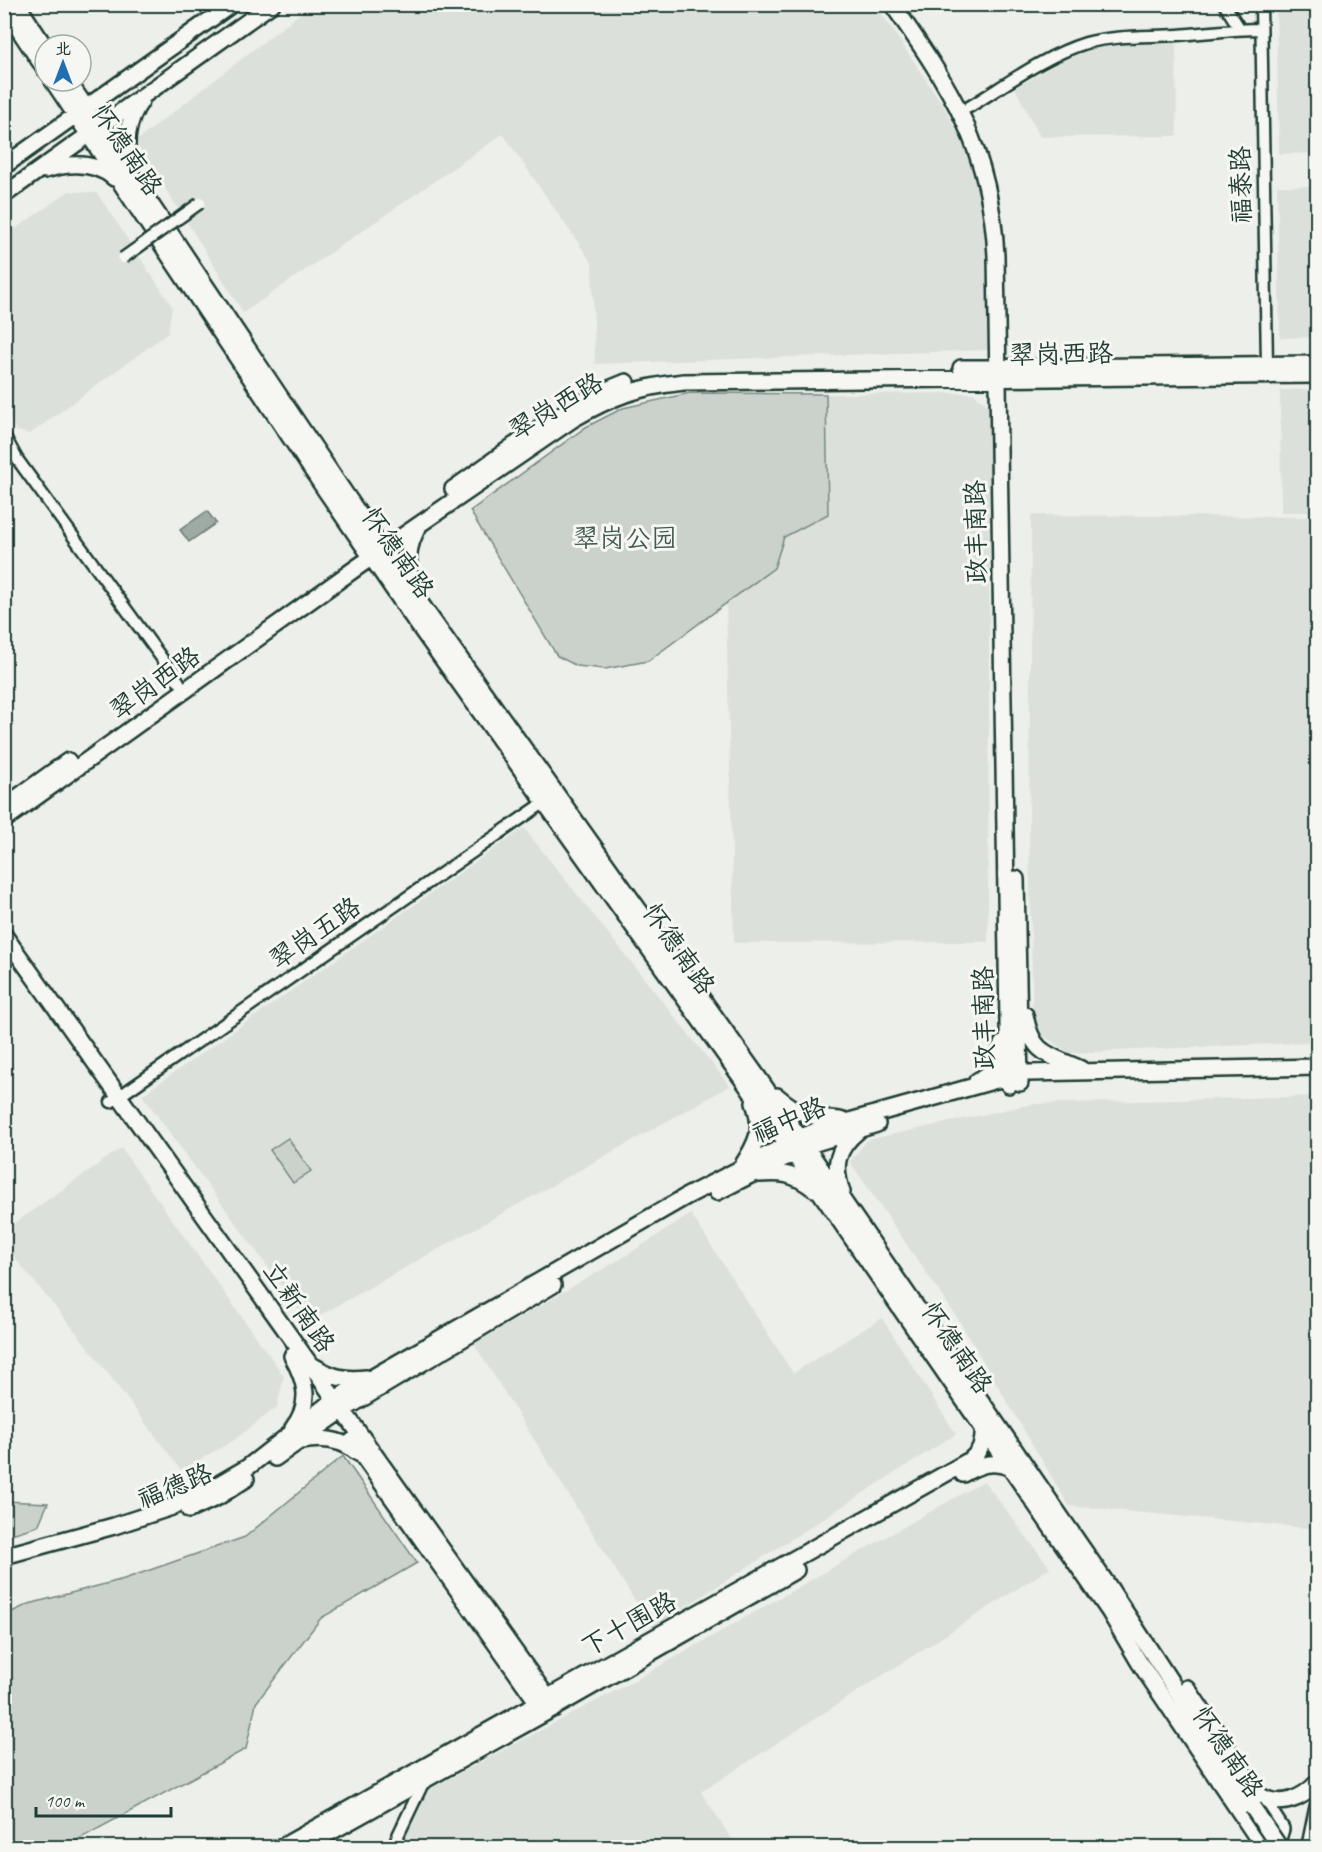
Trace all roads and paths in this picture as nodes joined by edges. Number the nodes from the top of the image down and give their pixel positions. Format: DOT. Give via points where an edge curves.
graph roads {
  1 [pos="17,4"];
  2 [pos="232,4"];
  3 [pos="272,4"];
  4 [pos="892,4"];
  5 [pos="904,4"];
  6 [pos="1224,4"];
  7 [pos="1261,4"];
  8 [pos="4,7"];
  9 [pos="1240,29"];
  10 [pos="1261,29"];
  11 [pos="36,33"];
  12 [pos="33,51"];
  13 [pos="64,93"];
  14 [pos="73,93"];
  15 [pos="148,93"];
  16 [pos="969,107"];
  17 [pos="81,112"];
  18 [pos="94,132"];
  19 [pos="4,166"];
  20 [pos="32,176"];
  21 [pos="129,184"];
  22 [pos="4,195"];
  23 [pos="200,203"];
  24 [pos="123,258"];
  25 [pos="1317,364"];
  26 [pos="1267,365"];
  27 [pos="1002,373"];
  28 [pos="1317,375"];
  29 [pos="4,435"];
  30 [pos="420,524"];
  31 [pos="374,549"];
  32 [pos="418,600"];
  33 [pos="179,682"];
  34 [pos="545,802"];
  35 [pos="4,807"];
  36 [pos="4,820"];
  37 [pos="4,934"];
  38 [pos="1007,937"];
  39 [pos="4,952"];
  40 [pos="1018,978"];
  41 [pos="1317,1067"];
  42 [pos="1086,1071"];
  43 [pos="1317,1076"];
  44 [pos="1014,1080"];
  45 [pos="752,1082"];
  46 [pos="957,1091"];
  47 [pos="115,1099"];
  48 [pos="856,1125"];
  49 [pos="797,1145"];
  50 [pos="747,1171"];
  51 [pos="830,1205"];
  52 [pos="849,1208"];
  53 [pos="297,1354"];
  54 [pos="385,1369"];
  55 [pos="373,1392"];
  56 [pos="335,1407"];
  57 [pos="983,1428"];
  58 [pos="364,1439"];
  59 [pos="288,1442"];
  60 [pos="365,1459"];
  61 [pos="1010,1467"];
  62 [pos="4,1556"];
  63 [pos="4,1565"];
  64 [pos="546,1705"];
  65 [pos="424,1781"];
  66 [pos="1317,1782"];
  67 [pos="1256,1802"];
  68 [pos="1317,1809"];
  69 [pos="1260,1841"];
  70 [pos="280,1848"];
  71 [pos="302,1848"];
  72 [pos="392,1848"];
  73 [pos="1280,1848"];
  74 [pos="1310,1848"];
  1 -- 11 [label="main road"];
  2 -- 17 [label="main road"];
  3 -- 15 [label="main road"];
  4 -- 27 [label="main road, 政丰南路" via="950,91 971,135 988,187 995,236"];
  5 -- 16 [label="main road, 政丰南路"];
  6 -- 9 [label="street"];
  7 -- 10 [label="street, 福泰路"];
  8 -- 12 [label="main road"];
  9 -- 10 [label="street"];
  9 -- 16 [label="street" via="1088,42 1047,60"];
  10 -- 26 [label="street, 福泰路"];
  13 -- 17 [label="main road, 怀德南路"];
  14 -- 17 [label="main road, 怀德南路"];
  15 -- 18 [label="main road"];
  15 -- 21 [label="main road" via="134,111 128,132"];
  16 -- 27 [label="main road, 政丰南路" via="989,156 1004,222"];
  17 -- 18 [label="main road, 怀德南路"];
  17 -- 19 [label="main road"];
  18 -- 20 [label="main road"];
  18 -- 21 [label="main road, 怀德南路"];
  20 -- 21 [label="main road" via="80,165"];
  20 -- 22 [label="main road"];
  21 -- 31 [label="main road, 怀德南路"];
  23 -- 24 [label="street, bridge"];
  25 -- 26 [label="main road, 翠岗西路"];
  26 -- 27 [label="main road, 翠岗西路"];
  27 -- 28 [label="main road, 翠岗西路"];
  27 -- 30 [label="main road, 翠岗西路" via="684,382 630,391 573,419"];
  27 -- 31 [label="main road, 翠岗西路" via="683,372 627,381 567,410"];
  27 -- 38 [label="main road, 政丰南路"];
  27 -- 40 [label="main road, 政丰南路"];
  29 -- 33 [label="street" via="17,459"];
  30 -- 31 [label="main road, 翠岗西路"];
  30 -- 32 [label="main road" via="408,554"];
  31 -- 32 [label="main road, 怀德南路"];
  31 -- 33 [label="main road, 翠岗西路"];
  31 -- 34 [label="main road, 怀德南路"];
  31 -- 36 [label="main road, 翠岗西路"];
  32 -- 45 [label="main road, 怀德南路"];
  33 -- 35 [label="main road, 翠岗西路"];
  34 -- 45 [label="main road, 怀德南路"];
  34 -- 47 [label="street, 翠岗五路"];
  37 -- 47 [label="main road, 立新南路"];
  38 -- 44 [label="main road, 政丰南路"];
  38 -- 46 [label="main road" via="1000,956 1003,1038 999,1061 995,1069"];
  39 -- 47 [label="main road, 立新南路"];
  40 -- 42 [label="main road" via="1028,1033 1036,1045"];
  40 -- 44 [label="main road, 政丰南路"];
  41 -- 42 [label="main road, 福中路"];
  42 -- 44 [label="main road, 福中路" via="1036,1072"];
  43 -- 44 [label="main road, 福中路"];
  44 -- 46 [label="main road, 福中路"];
  44 -- 48 [label="main road, 福中路"];
  45 -- 48 [label="main road" via="798,1112"];
  45 -- 49 [label="main road, 怀德南路"];
  45 -- 50 [label="main road" via="759,1127"];
  46 -- 48 [label="main road, 福中路"];
  47 -- 53 [label="main road, 立新南路"];
  48 -- 49 [label="main road, 福中路"];
  48 -- 52 [label="main road" via="837,1160 837,1178"];
  49 -- 50 [label="main road, 福中路"];
  49 -- 51 [label="main road, 怀德南路"];
  49 -- 52 [label="main road, 怀德南路"];
  50 -- 51 [label="main road" via="799,1178"];
  50 -- 54 [label="main road, 福中路" via="679,1200"];
  50 -- 55 [label="main road, 福中路"];
  51 -- 57 [label="main road, 怀德南路"];
  52 -- 67 [label="main road, 怀德南路"];
  53 -- 54 [label="main road" via="331,1376 349,1380 367,1378"];
  53 -- 56 [label="main road, 立新南路"];
  53 -- 59 [label="main road" via="305,1391 303,1409"];
  54 -- 56 [label="main road, 福中路"];
  55 -- 56 [label="main road, 福中路"];
  55 -- 58 [label="main road" via="360,1409 358,1419"];
  56 -- 58 [label="main road, 立新南路"];
  56 -- 59 [label="main road, 福德路"];
  56 -- 60 [label="main road, 立新南路"];
  57 -- 61 [label="main road, 怀德南路"];
  57 -- 64 [label="main road, 下十围路" via="981,1447 970,1460"];
  58 -- 64 [label="main road, 立新南路"];
  59 -- 60 [label="main road" via="329,1439 352,1448"];
  59 -- 62 [label="main road, 福德路" via="231,1478 172,1507"];
  59 -- 63 [label="main road, 福德路" via="236,1487 186,1512"];
  60 -- 64 [label="main road, 立新南路"];
  61 -- 64 [label="main road, 下十围路" via="992,1463 975,1468"];
  61 -- 69 [label="main road, 怀德南路"];
  64 -- 65 [label="main road, 下十围路"];
  64 -- 70 [label="main road, 下十围路"];
  65 -- 71 [label="main road, 下十围路"];
  65 -- 72 [label="street"];
  66 -- 67 [label="main road, 怀德南路" via="1292,1801"];
  67 -- 69 [label="main road" via="1280,1826 1281,1833 1269,1844"];
  67 -- 73 [label="main road, 怀德南路, bridge"];
  68 -- 74 [label="main road"];
}
